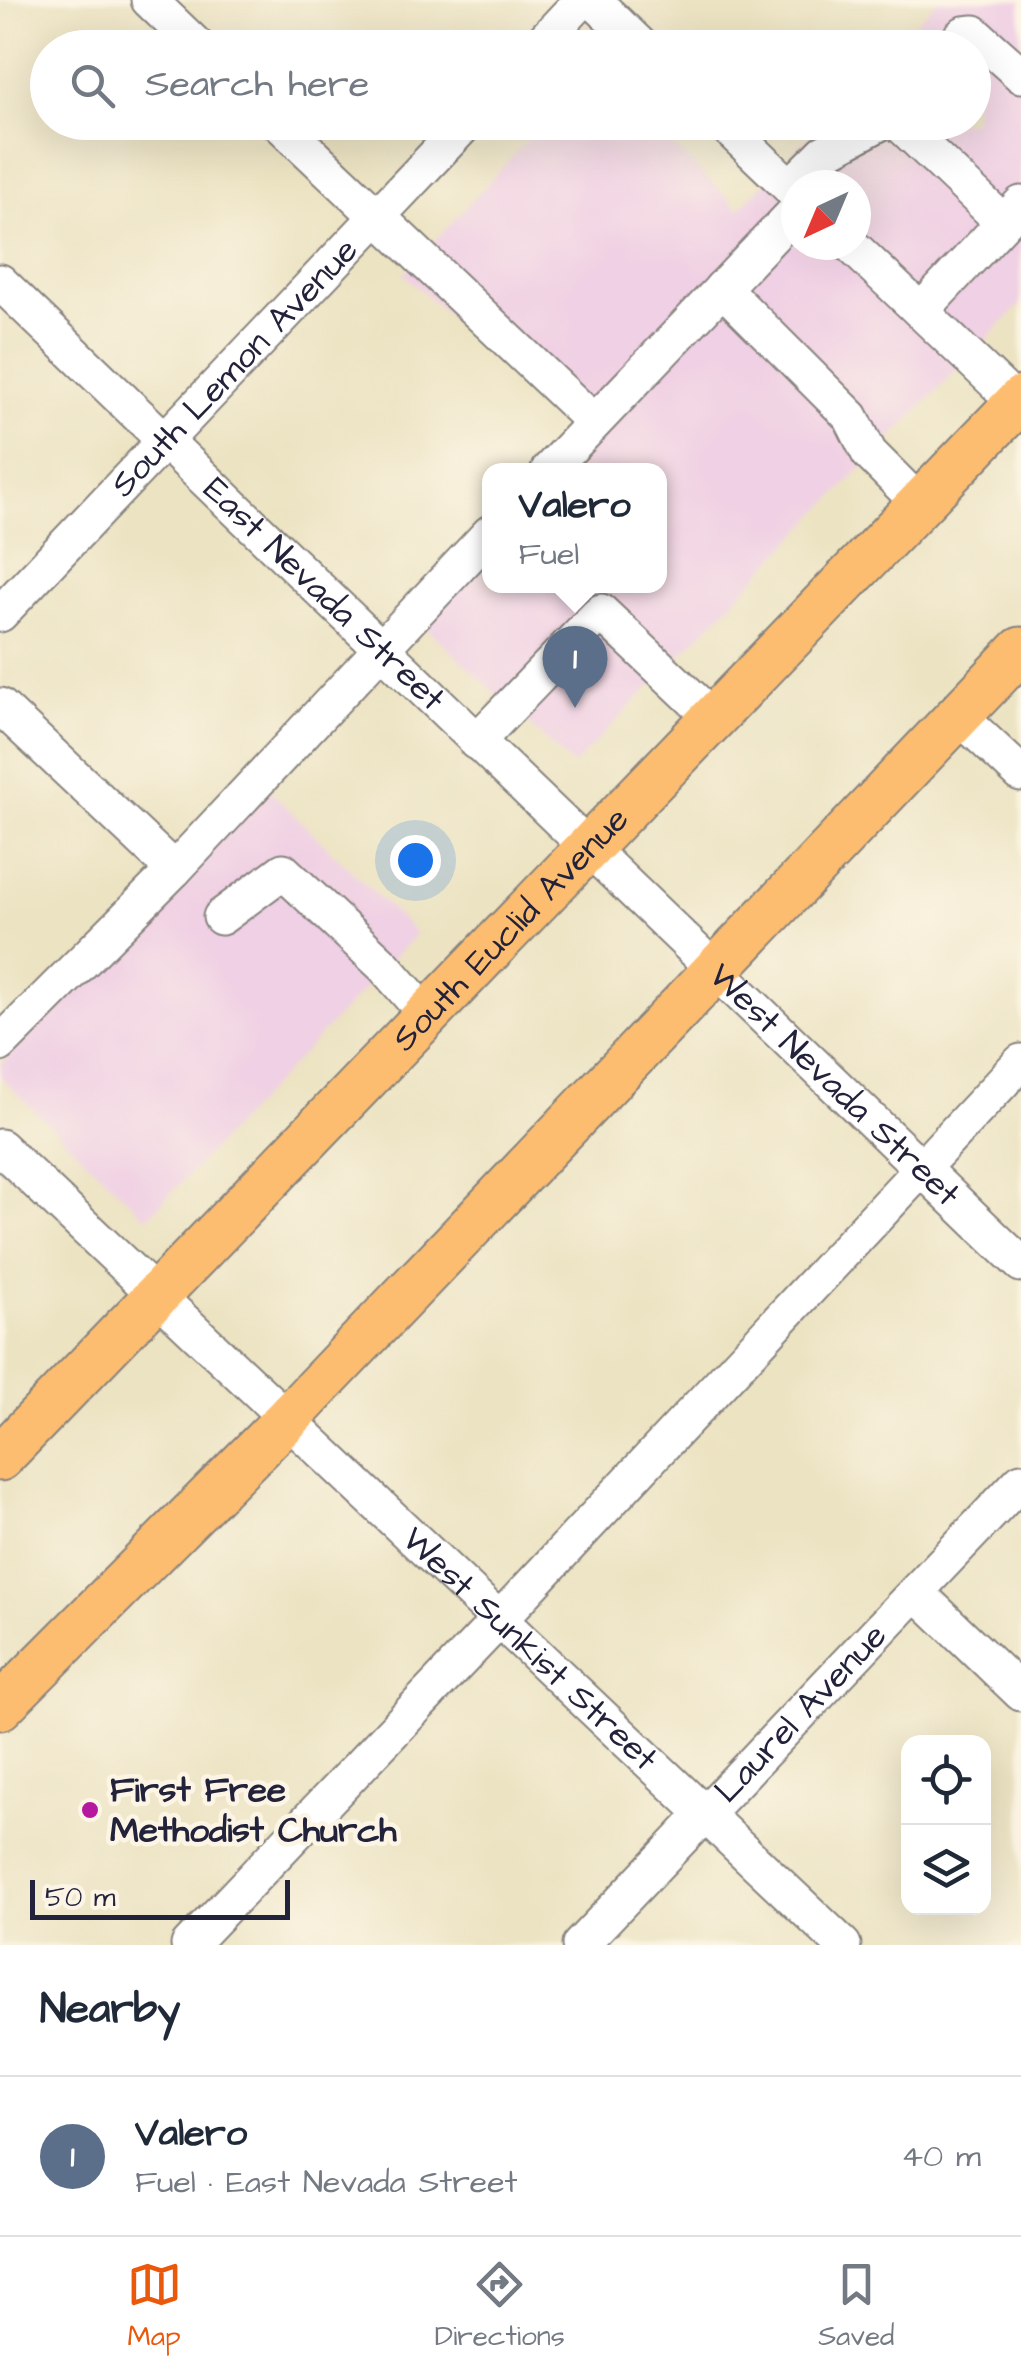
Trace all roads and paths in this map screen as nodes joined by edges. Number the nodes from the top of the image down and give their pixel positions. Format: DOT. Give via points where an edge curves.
graph roads {
  1 [pos="149,0"];
  2 [pos="582,0"];
  3 [pos="593,0"];
  4 [pos="180,30"];
  5 [pos="554,30"];
  6 [pos="624,30"];
  7 [pos="991,48"];
  8 [pos="1021,74"];
  9 [pos="297,140"];
  10 [pos="450,140"];
  11 [pos="739,140"];
  12 [pos="847,140"];
  13 [pos="920,140"];
  14 [pos="812,170"];
  15 [pos="781,183"];
  16 [pos="781,213"];
  17 [pos="1011,213"];
  18 [pos="378,217"];
  19 [pos="867,260"];
  20 [pos="0,282"];
  21 [pos="722,288"];
  22 [pos="920,311"];
  23 [pos="1019,401"];
  24 [pos="594,422"];
  25 [pos="166,442"];
  26 [pos="556,463"];
  27 [pos="920,504"];
  28 [pos="482,542"];
  29 [pos="0,614"];
  30 [pos="380,650"];
  31 [pos="1021,650"];
  32 [pos="0,706"];
  33 [pos="958,716"];
  34 [pos="713,718"];
  35 [pos="476,742"];
  36 [pos="1021,774"];
  37 [pos="587,849"];
  38 [pos="174,870"];
  39 [pos="647,907"];
  40 [pos="221,917"];
  41 [pos="712,970"];
  42 [pos="426,1014"];
  43 [pos="0,1044"];
  44 [pos="1021,1062"];
  45 [pos="0,1147"];
  46 [pos="921,1168"];
  47 [pos="1021,1264"];
  48 [pos="155,1296"];
  49 [pos="286,1420"];
  50 [pos="0,1458"];
  51 [pos="1021,1481"];
  52 [pos="916,1592"];
  53 [pos="499,1620"];
  54 [pos="1021,1693"];
  55 [pos="0,1707"];
  56 [pos="706,1814"];
  57 [pos="189,1945"];
  58 [pos="580,1945"];
  59 [pos="843,1945"];
  1 -- 4 [label="street"];
  2 -- 5 [label="street"];
  3 -- 6 [label="street"];
  7 -- 8 [label="street"];
  9 -- 18 [label="street"];
  10 -- 18 [label="street, South Lemon Avenue"];
  11 -- 15 [label="street"];
  12 -- 14 [label="street" via="824,153"];
  13 -- 17 [label="street"];
  16 -- 21 [label="street"];
  17 -- 22 [label="street"];
  18 -- 24 [label="street"];
  18 -- 25 [label="street, South Lemon Avenue"];
  19 -- 22 [label="street"];
  20 -- 25 [label="street, East Nevada Street"];
  21 -- 24 [label="street"];
  21 -- 27 [label="street" via="852,417 870,453"];
  22 -- 23 [label="street"];
  23 -- 27 [label="main road, South Euclid Avenue"];
  24 -- 26 [label="street"];
  25 -- 29 [label="street, South Lemon Avenue"];
  25 -- 30 [label="street, East Nevada Street"];
  27 -- 34 [label="main road, South Euclid Avenue"];
  28 -- 30 [label="street"];
  30 -- 35 [label="street, East Nevada Street"];
  30 -- 38 [label="street"];
  31 -- 33 [label="main road"];
  32 -- 38 [label="street"];
  33 -- 36 [label="street"];
  33 -- 41 [label="main road"];
  34 -- 35 [label="street" via="601,612"];
  34 -- 37 [label="main road, South Euclid Avenue"];
  35 -- 37 [label="street, East Nevada Street"];
  37 -- 39 [label="street, East Nevada Street"];
  37 -- 42 [label="main road, South Euclid Avenue"];
  38 -- 43 [label="street"];
  39 -- 41 [label="street, West Nevada Street"];
  40 -- 42 [label="street" via="283,871"];
  41 -- 46 [label="street, West Nevada Street"];
  41 -- 49 [label="main road"];
  42 -- 48 [label="main road, South Euclid Avenue"];
  44 -- 46 [label="street"];
  45 -- 48 [label="street, West Sunkist Street"];
  46 -- 47 [label="street, West Nevada Street"];
  46 -- 53 [label="street"];
  48 -- 49 [label="street, West Sunkist Street"];
  48 -- 50 [label="main road, South Euclid Avenue"];
  49 -- 53 [label="street, West Sunkist Street"];
  49 -- 55 [label="main road"];
  51 -- 52 [label="street, Laurel Avenue"];
  52 -- 54 [label="street"];
  52 -- 56 [label="street, Laurel Avenue"];
  53 -- 56 [label="street, West Sunkist Street"];
  53 -- 57 [label="street"];
  56 -- 58 [label="street, Laurel Avenue"];
  56 -- 59 [label="street, West Sunkist Street"];
}
